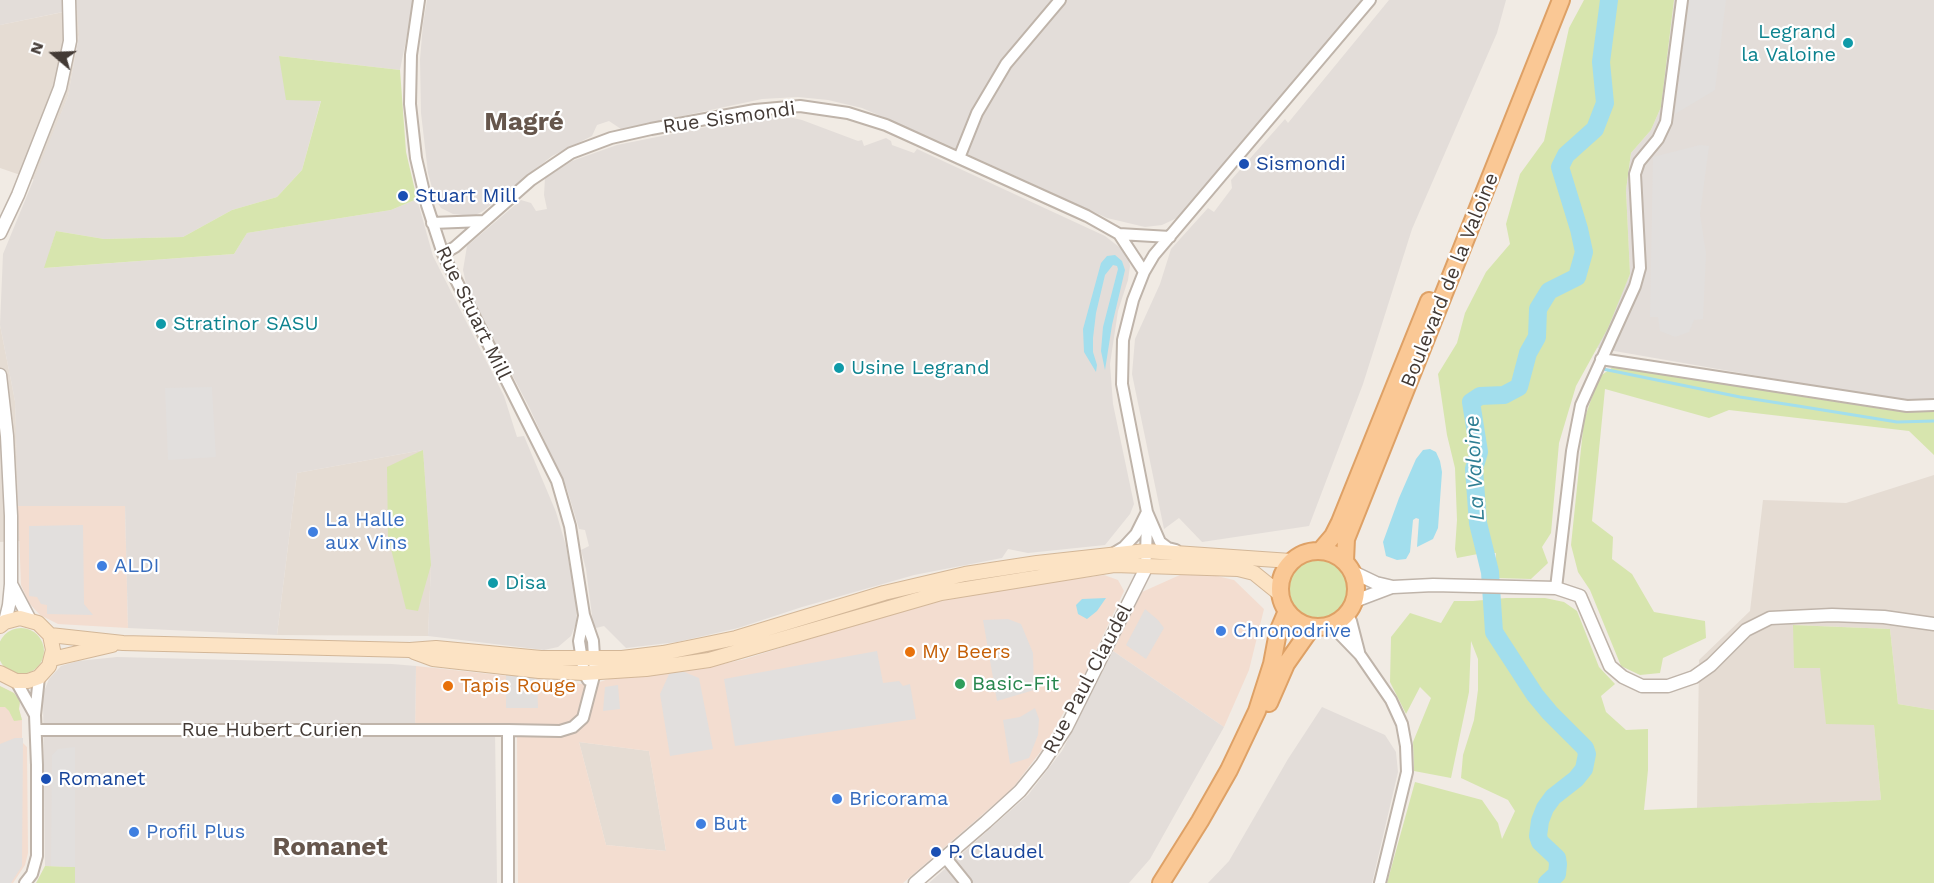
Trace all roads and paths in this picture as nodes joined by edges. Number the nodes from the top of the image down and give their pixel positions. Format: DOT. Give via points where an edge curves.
graph roads {
  1 [pos="69,0"];
  2 [pos="419,0"];
  3 [pos="1060,0"];
  4 [pos="1370,0"];
  5 [pos="1550,0"];
  6 [pos="1561,0"];
  7 [pos="1682,0"];
  8 [pos="958,158"];
  9 [pos="483,221"];
  10 [pos="432,223"];
  11 [pos="0,233"];
  12 [pos="1119,234"];
  13 [pos="1170,237"];
  14 [pos="443,254"];
  15 [pos="1144,272"];
  16 [pos="1600,359"];
  17 [pos="0,375"];
  18 [pos="1934,405"];
  19 [pos="1147,512"];
  20 [pos="1154,531"];
  21 [pos="1321,550"];
  22 [pos="1149,551"];
  23 [pos="1112,554"];
  24 [pos="1192,554"];
  25 [pos="1291,561"];
  26 [pos="1147,566"];
  27 [pos="1349,566"];
  28 [pos="11,584"];
  29 [pos="1393,587"];
  30 [pos="1556,588"];
  31 [pos="1280,594"];
  32 [pos="1350,608"];
  33 [pos="1287,611"];
  34 [pos="30,620"];
  35 [pos="2,624"];
  36 [pos="1934,624"];
  37 [pos="1331,625"];
  38 [pos="1312,627"];
  39 [pos="50,635"];
  40 [pos="123,643"];
  41 [pos="1360,655"];
  42 [pos="52,659"];
  43 [pos="589,670"];
  44 [pos="0,673"];
  45 [pos="39,677"];
  46 [pos="16,681"];
  47 [pos="35,715"];
  48 [pos="36,730"];
  49 [pos="508,730"];
  50 [pos="945,857"];
  51 [pos="25,883"];
  52 [pos="508,883"];
  53 [pos="915,883"];
  54 [pos="966,883"];
  55 [pos="1161,883"];
  56 [pos="1173,883"];
  57 [pos="1380,883"];
  1 -- 11 [label="street" via="70,41 60,88"];
  2 -- 10 [label="street, Rue Stuart Mill" via="411,55 410,104 416,158"];
  3 -- 8 [label="street" via="1006,64 977,113"];
  4 -- 13 [label="street"];
  5 -- 21 [label="main road, Boulevard de la Valoine" via="1340,522"];
  6 -- 27 [label="main road, Boulevard de la Valoine" via="1346,539"];
  7 -- 16 [label="street" via="1666,122 1635,174 1640,267"];
  8 -- 9 [label="street, Rue Sismondi" via="886,125 848,113 800,106 755,110 611,138 571,153 531,180"];
  8 -- 12 [label="street, Rue Sismondi"];
  9 -- 10 [label="street"];
  9 -- 14 [label="street, Rue Sismondi"];
  10 -- 14 [label="street, Rue Stuart Mill"];
  12 -- 13 [label="street, Rue Sismondi"];
  12 -- 15 [label="street, Rue Sismondi"];
  13 -- 15 [label="street"];
  14 -- 43 [label="street, Rue Stuart Mill" via="557,481 573,540 584,615 579,637"];
  15 -- 19 [label="street" via="1124,340 1122,384"];
  16 -- 18 [label="street" via="1907,406"];
  16 -- 30 [label="street" via="1581,405 1572,451"];
  17 -- 28 [label="street" via="11,516"];
  19 -- 20 [label="street"];
  19 -- 22 [label="street"];
  19 -- 23 [label="street" via="1136,534"];
  20 -- 22 [label="street"];
  20 -- 24 [label="street" via="1168,548"];
  21 -- 25 [label="main road"];
  21 -- 27 [label="main road" via="1334,553"];
  22 -- 23 [label="main road"];
  22 -- 24 [label="main road"];
  22 -- 26 [label="street"];
  23 -- 43 [label="main road" via="965,574 884,592 736,638"];
  24 -- 25 [label="main road"];
  25 -- 31 [label="main road" via="1281,578"];
  26 -- 31 [label="main road" via="1238,569 1254,573"];
  26 -- 43 [label="main road" via="1114,566 941,593 709,660 646,669"];
  26 -- 50 [label="street, Rue Paul Claudel" via="1066,728 1042,764 1020,791"];
  27 -- 29 [label="street" via="1376,583"];
  27 -- 32 [label="main road" via="1357,589"];
  28 -- 34 [label="street"];
  28 -- 35 [label="street"];
  29 -- 30 [label="street"];
  29 -- 32 [label="street"];
  30 -- 36 [label="street" via="1580,596 1610,666 1642,686 1668,686 1694,677 1711,666 1746,630 1770,618 1832,615"];
  31 -- 33 [label="main road"];
  32 -- 37 [label="main road"];
  32 -- 41 [label="street"];
  33 -- 38 [label="main road" via="1298,622"];
  33 -- 55 [label="main road" via="1248,731 1206,811"];
  34 -- 35 [label="main road" via="20,618"];
  34 -- 39 [label="main road"];
  37 -- 38 [label="main road"];
  37 -- 41 [label="street"];
  38 -- 56 [label="main road" via="1286,664 1239,773"];
  39 -- 40 [label="main road"];
  39 -- 42 [label="main road"];
  40 -- 42 [label="main road"];
  40 -- 43 [label="main road" via="410,650 434,659 539,671"];
  41 -- 57 [label="street" via="1391,700 1402,724 1406,746 1407,772"];
  42 -- 45 [label="main road"];
  43 -- 49 [label="street, Rue Hubert Curien" via="589,701 584,718 573,727 560,731"];
  44 -- 46 [label="main road"];
  45 -- 46 [label="main road"];
  45 -- 47 [label="street"];
  46 -- 47 [label="street"];
  47 -- 48 [label="street"];
  48 -- 49 [label="street, Rue Hubert Curien"];
  48 -- 51 [label="street" via="37,856"];
  49 -- 52 [label="street"];
  50 -- 53 [label="street, Rue Paul Claudel"];
  50 -- 54 [label="street"];
}
